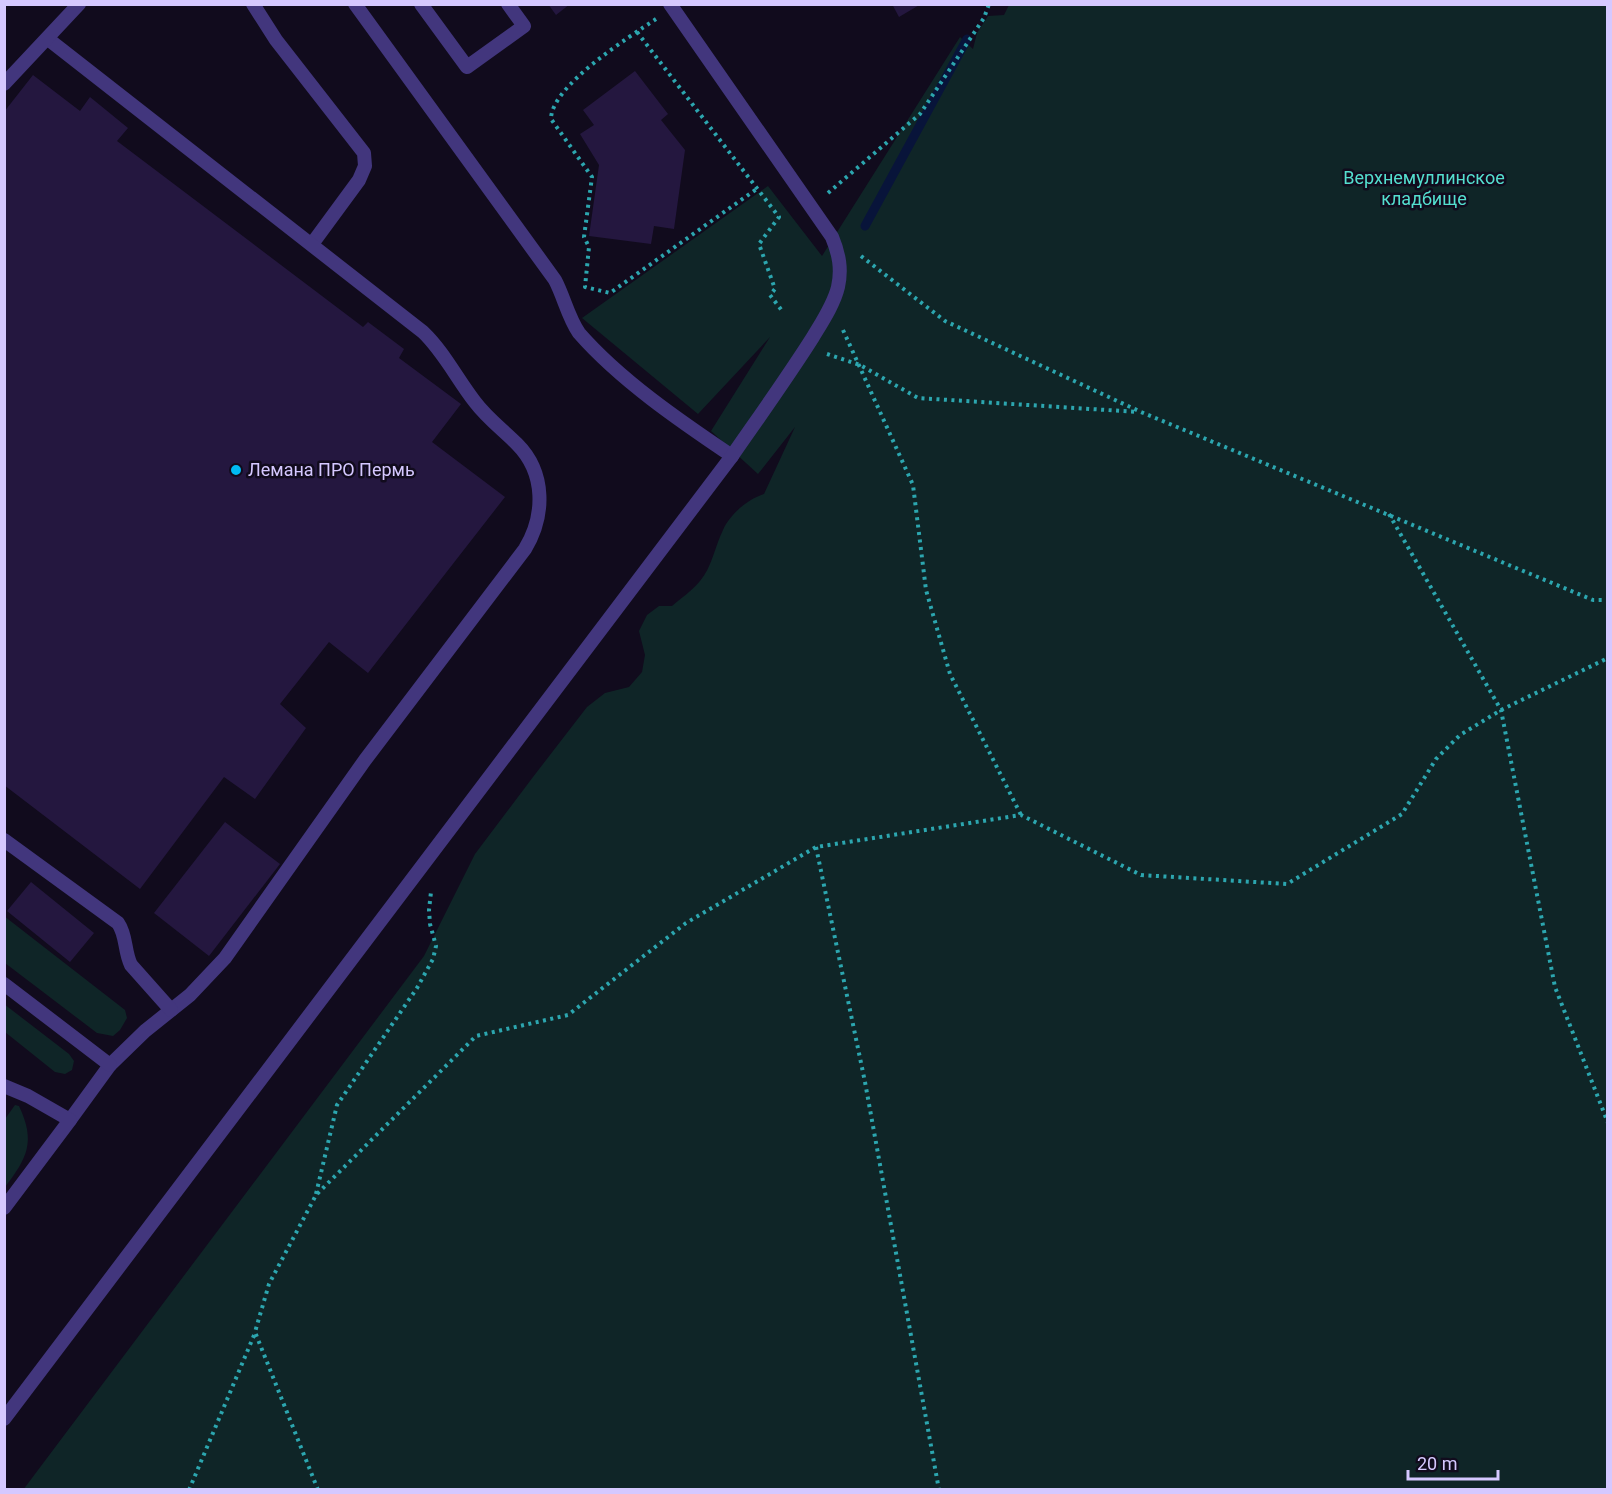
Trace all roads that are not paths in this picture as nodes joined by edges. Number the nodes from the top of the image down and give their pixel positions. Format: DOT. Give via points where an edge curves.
graph roads {
  1 [pos="79,4"];
  2 [pos="253,4"];
  3 [pos="355,4"];
  4 [pos="421,4"];
  5 [pos="508,4"];
  6 [pos="671,6"];
  7 [pos="48,39"];
  8 [pos="4,84"];
  9 [pos="312,244"];
  10 [pos="732,456"];
  11 [pos="4,840"];
  12 [pos="4,984"];
  13 [pos="171,1010"];
  14 [pos="110,1065"];
  15 [pos="4,1086"];
  16 [pos="70,1120"];
  17 [pos="4,1208"];
  18 [pos="4,1419"];
  1 -- 7 [label="lane"];
  2 -- 9 [label="lane" via="276,40 364,153 365,166 359,180"];
  3 -- 10 [label="lane" via="555,280 579,333 677,419"];
  4 -- 5 [label="lane" via="467,67 524,26"];
  6 -- 10 [label="lane" via="828,231 841,270 838,290 806,347"];
  7 -- 8 [label="lane"];
  7 -- 9 [label="lane"];
  9 -- 13 [label="lane" via="431,339 480,408 519,446 536,472 537,525 525,549 365,760 225,958 206,981"];
  10 -- 18 [label="lane"];
  11 -- 13 [label="lane" via="118,923 131,965"];
  12 -- 14 [label="lane"];
  13 -- 14 [label="lane"];
  14 -- 16 [label="lane"];
  15 -- 16 [label="lane"];
  16 -- 17 [label="lane"];
}
